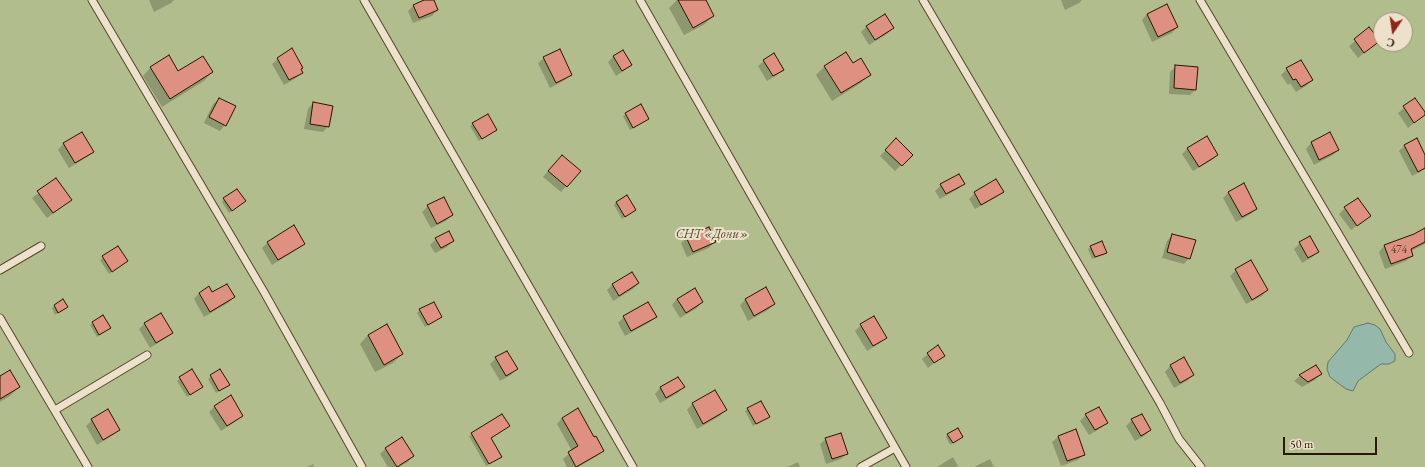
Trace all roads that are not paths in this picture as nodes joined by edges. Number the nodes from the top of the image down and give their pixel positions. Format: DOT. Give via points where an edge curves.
graph roads {
  1 [pos="92,0"];
  2 [pos="364,0"];
  3 [pos="640,0"];
  4 [pos="923,0"];
  5 [pos="1200,0"];
  6 [pos="41,246"];
  7 [pos="0,270"];
  8 [pos="0,318"];
  9 [pos="1409,353"];
  10 [pos="147,355"];
  11 [pos="54,410"];
  12 [pos="895,448"];
  13 [pos="88,467"];
  14 [pos="362,467"];
  15 [pos="632,467"];
  16 [pos="861,467"];
  17 [pos="906,467"];
  18 [pos="1201,467"];
  1 -- 14 [label="lane" via="264,292"];
  2 -- 15 [label="lane"];
  3 -- 12 [label="lane"];
  4 -- 18 [label="lane" via="1179,439"];
  5 -- 9 [label="lane"];
  6 -- 7 [label="lane"];
  8 -- 11 [label="lane"];
  10 -- 11 [label="lane"];
  11 -- 13 [label="lane"];
  12 -- 16 [label="lane"];
  12 -- 17 [label="lane"];
}
